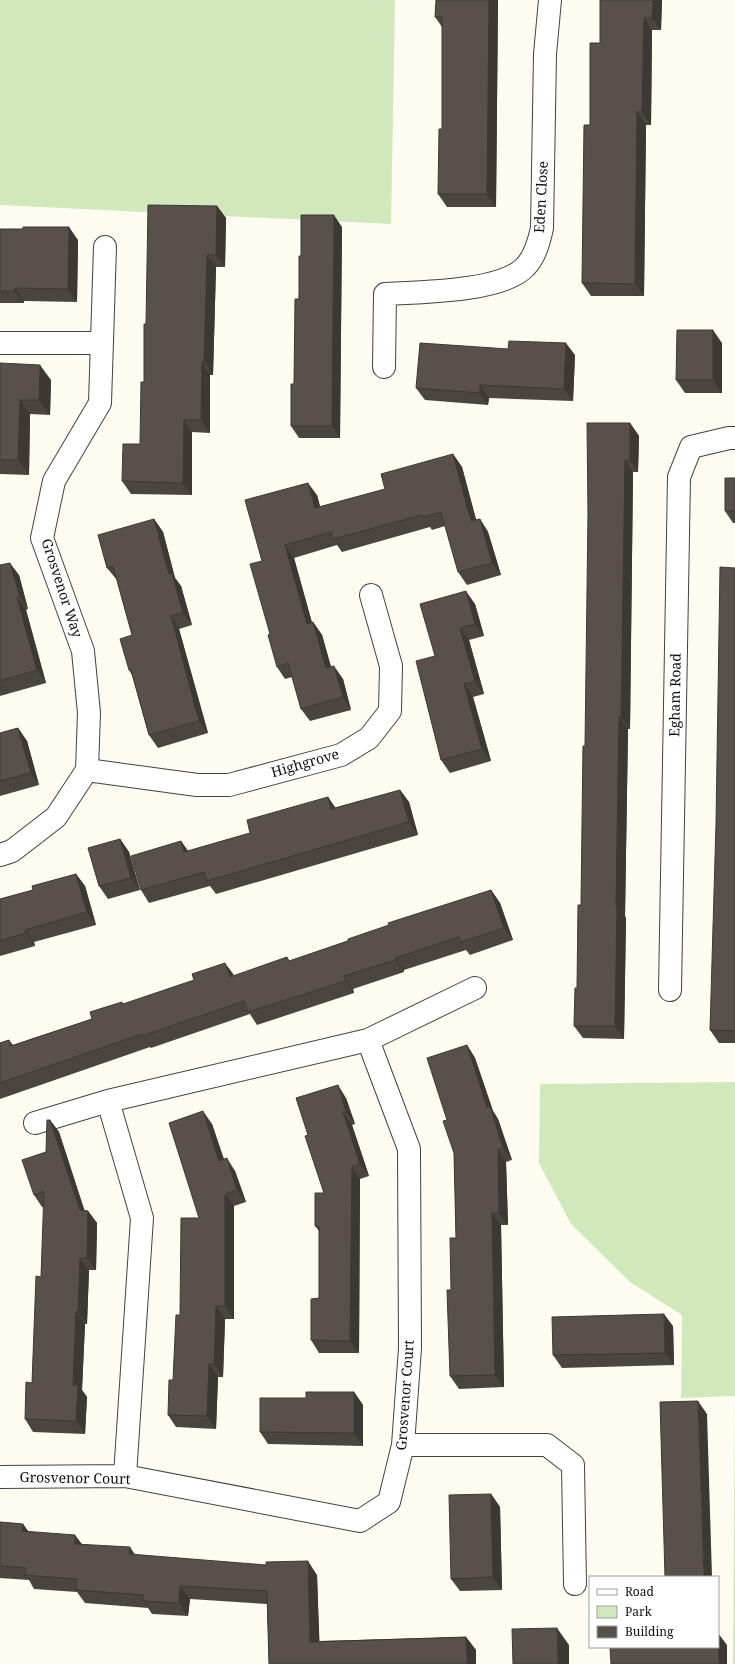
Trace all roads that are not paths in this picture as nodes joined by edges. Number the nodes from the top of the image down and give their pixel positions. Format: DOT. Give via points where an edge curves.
graph roads {
  1 [pos="550,0"];
  2 [pos="105,247"];
  3 [pos="0,343"];
  4 [pos="102,343"];
  5 [pos="384,367"];
  6 [pos="735,438"];
  7 [pos="371,595"];
  8 [pos="87,770"];
  9 [pos="0,855"];
  10 [pos="475,988"];
  11 [pos="670,990"];
  12 [pos="368,1040"];
  13 [pos="108,1101"];
  14 [pos="35,1123"];
  15 [pos="403,1446"];
  16 [pos="125,1476"];
  17 [pos="0,1477"];
  18 [pos="575,1584"];
  1 -- 5 [label="street, Eden Close" via="546,54 542,228 538,246 525,268 504,280 466,289 385,294"];
  2 -- 4 [label="street, Grosvenor Way"];
  3 -- 4 [label="street"];
  4 -- 8 [label="street, Grosvenor Way" via="100,403 54,481 42,538 83,651 89,713"];
  6 -- 11 [label="street, Egham Road" via="691,447 679,477"];
  7 -- 8 [label="street, Highgrove" via="391,666 390,711 369,738 341,754 228,785 197,785"];
  8 -- 9 [label="street" via="56,817 12,851"];
  10 -- 12 [label="street"];
  12 -- 13 [label="street"];
  12 -- 15 [label="street, Grosvenor Court" via="409,1150 410,1348"];
  13 -- 14 [label="street"];
  13 -- 16 [label="street" via="142,1218"];
  15 -- 16 [label="street, Grosvenor Court" via="389,1502 360,1520"];
  15 -- 18 [label="street" via="547,1445 572,1465"];
  16 -- 17 [label="street, Grosvenor Court"];
}
